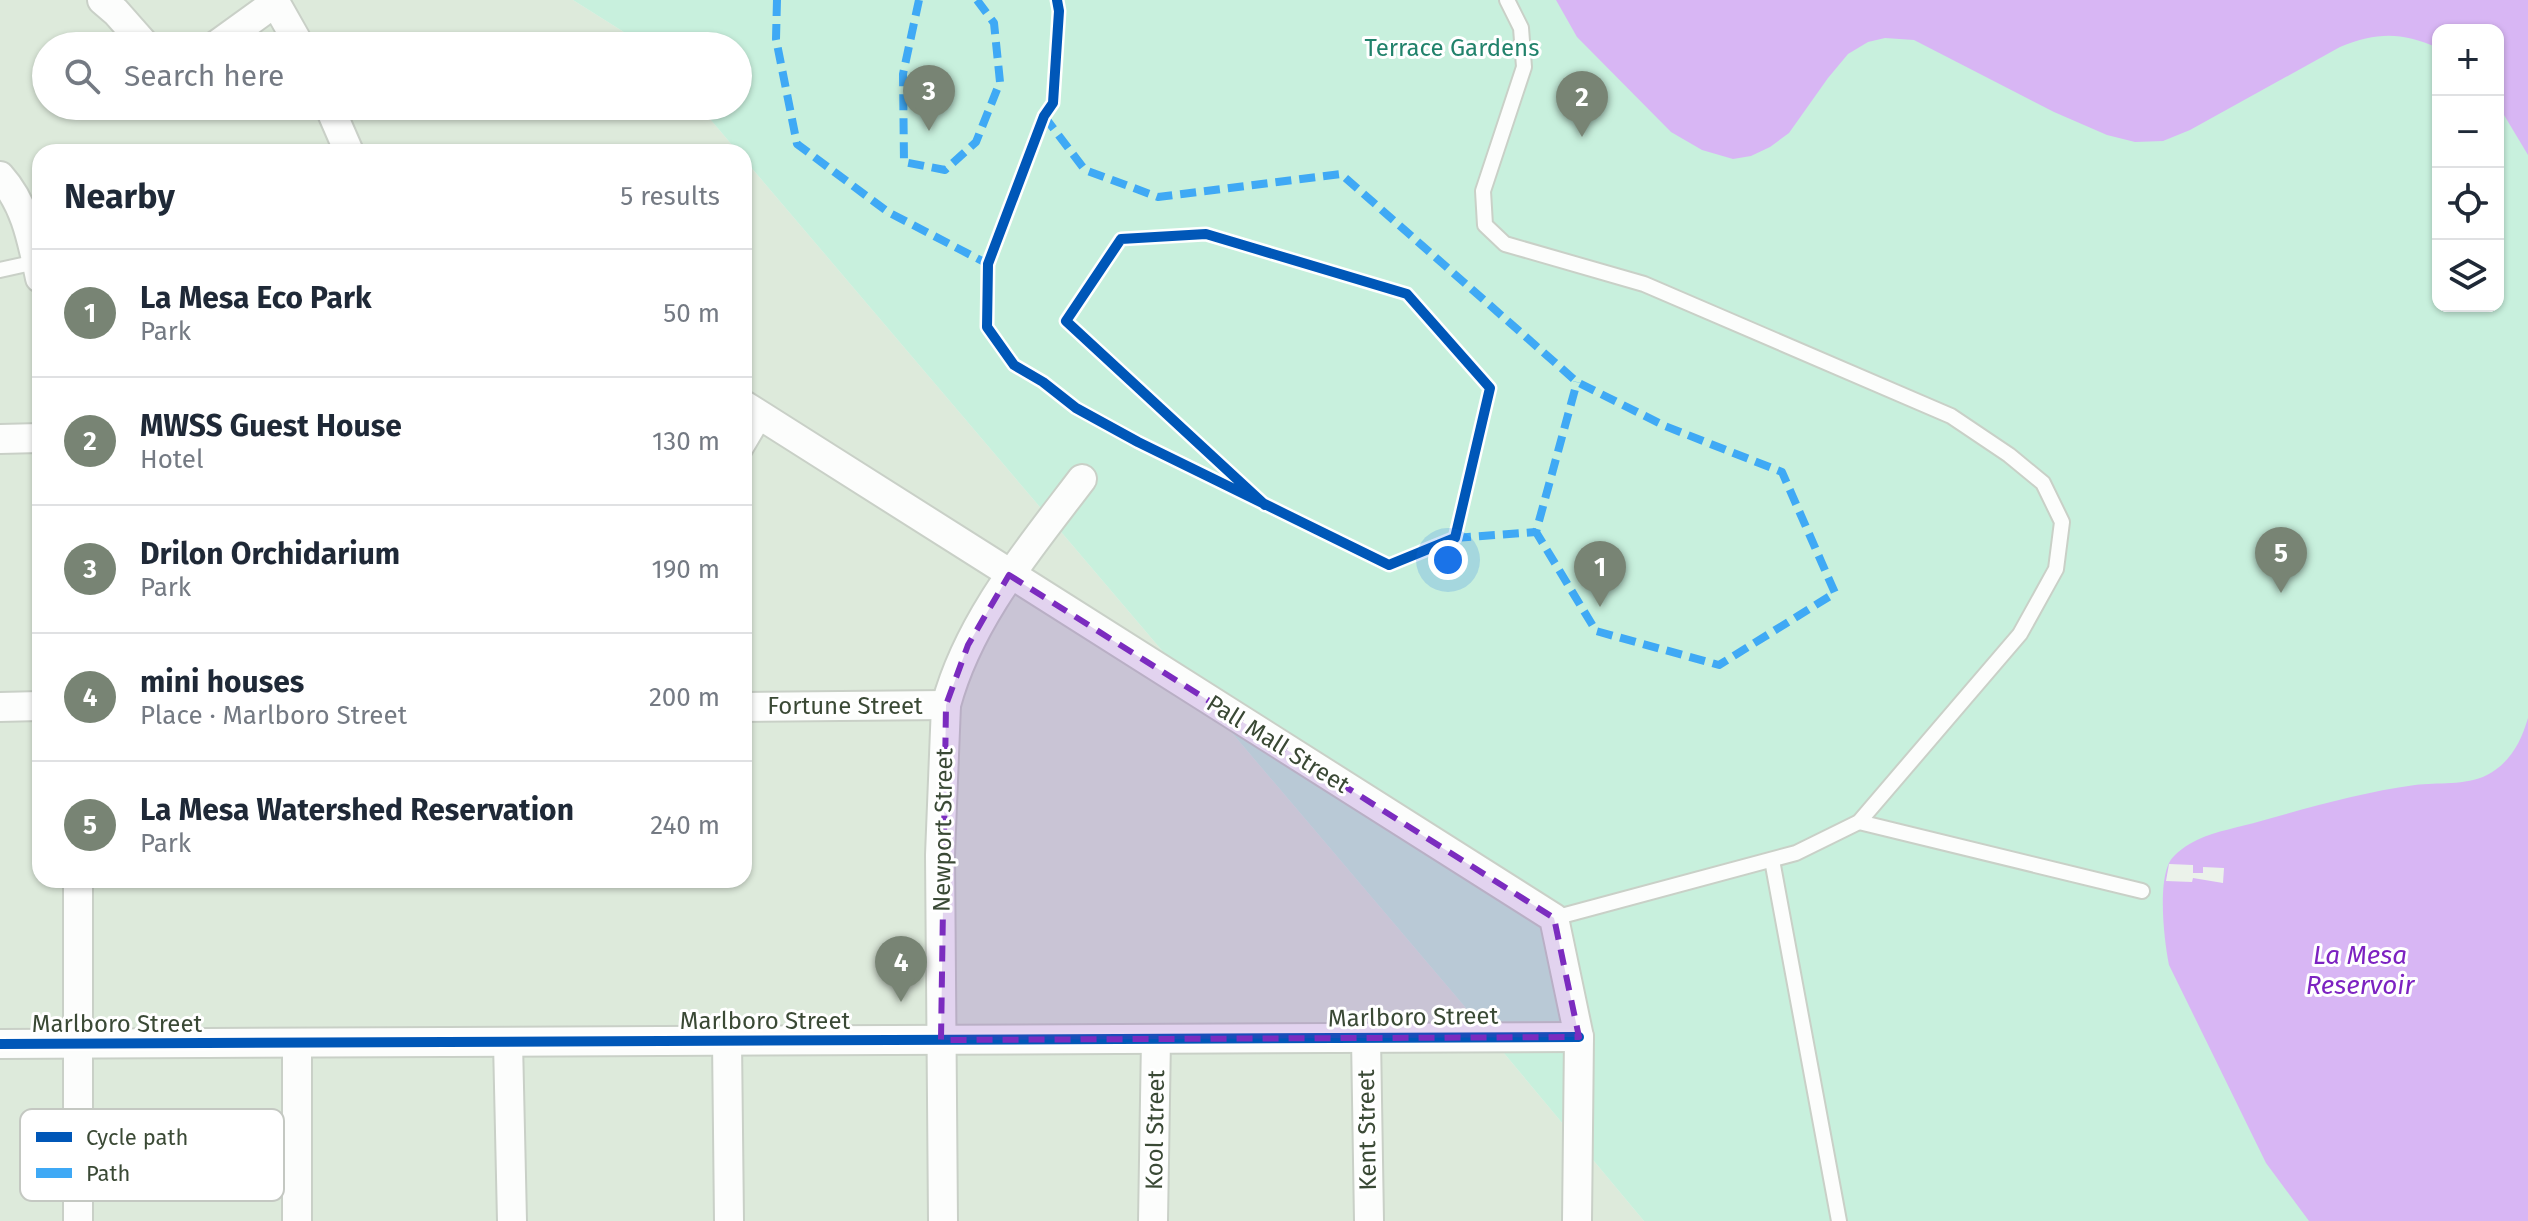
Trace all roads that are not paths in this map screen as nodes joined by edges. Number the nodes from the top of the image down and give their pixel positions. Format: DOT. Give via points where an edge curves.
graph roads {
  1 [pos="102,0"];
  2 [pos="1507,0"];
  3 [pos="275,1"];
  4 [pos="134,32"];
  5 [pos="234,32"];
  6 [pos="292,32"];
  7 [pos="335,120"];
  8 [pos="346,144"];
  9 [pos="0,176"];
  10 [pos="32,215"];
  11 [pos="0,270"];
  12 [pos="32,270"];
  13 [pos="754,412"];
  14 [pos="32,438"];
  15 [pos="0,439"];
  16 [pos="1082,479"];
  17 [pos="1009,575"];
  18 [pos="946,705"];
  19 [pos="32,706"];
  20 [pos="0,707"];
  21 [pos="752,707"];
  22 [pos="1859,822"];
  23 [pos="1772,860"];
  24 [pos="78,888"];
  25 [pos="2142,891"];
  26 [pos="1554,918"];
  27 [pos="1579,1037"];
  28 [pos="1366,1038"];
  29 [pos="1156,1039"];
  30 [pos="941,1040"];
  31 [pos="727,1041"];
  32 [pos="508,1042"];
  33 [pos="297,1043"];
  34 [pos="0,1044"];
  35 [pos="79,1044"];
  36 [pos="79,1109"];
  37 [pos="78,1201"];
  38 [pos="78,1221"];
  39 [pos="297,1221"];
  40 [pos="512,1221"];
  41 [pos="729,1221"];
  42 [pos="943,1221"];
  43 [pos="1153,1221"];
  44 [pos="1369,1221"];
  45 [pos="1577,1221"];
  46 [pos="1839,1221"];
  1 -- 4 [label="street"];
  2 -- 22 [label="lane" via="1521,28 1524,67 1483,191 1485,225 1495,235 1505,244 1644,284 1951,416 2043,483 2062,522 2056,569 2020,634"];
  3 -- 5 [label="street"];
  3 -- 6 [label="street"];
  7 -- 8 [label="street"];
  9 -- 10 [label="street"];
  11 -- 12 [label="lane"];
  13 -- 17 [label="street, Pall Mall Street"];
  14 -- 15 [label="street"];
  16 -- 17 [label="street, Newport Street"];
  17 -- 18 [label="street, Newport Street" via="968,645"];
  17 -- 26 [label="street, Pall Mall Street"];
  18 -- 21 [label="street, Fortune Street"];
  18 -- 30 [label="street, Newport Street"];
  19 -- 20 [label="street"];
  22 -- 23 [label="lane"];
  22 -- 25 [label="lane"];
  23 -- 26 [label="lane"];
  23 -- 46 [label="lane"];
  24 -- 35 [label="street"];
  26 -- 27 [label="street"];
  27 -- 28 [label="street, Marlboro Street"];
  27 -- 45 [label="street"];
  28 -- 29 [label="street, Marlboro Street"];
  28 -- 44 [label="street, Kent Street"];
  29 -- 30 [label="street, Marlboro Street"];
  29 -- 43 [label="street, Kool Street"];
  30 -- 31 [label="street, Marlboro Street"];
  30 -- 42 [label="street, Newport Street"];
  31 -- 32 [label="street, Marlboro Street"];
  31 -- 41 [label="street"];
  32 -- 33 [label="street, Marlboro Street"];
  32 -- 40 [label="street"];
  33 -- 35 [label="street, Marlboro Street"];
  33 -- 39 [label="street"];
  34 -- 35 [label="street, Marlboro Street"];
  35 -- 36 [label="street"];
  37 -- 38 [label="street"];
}
